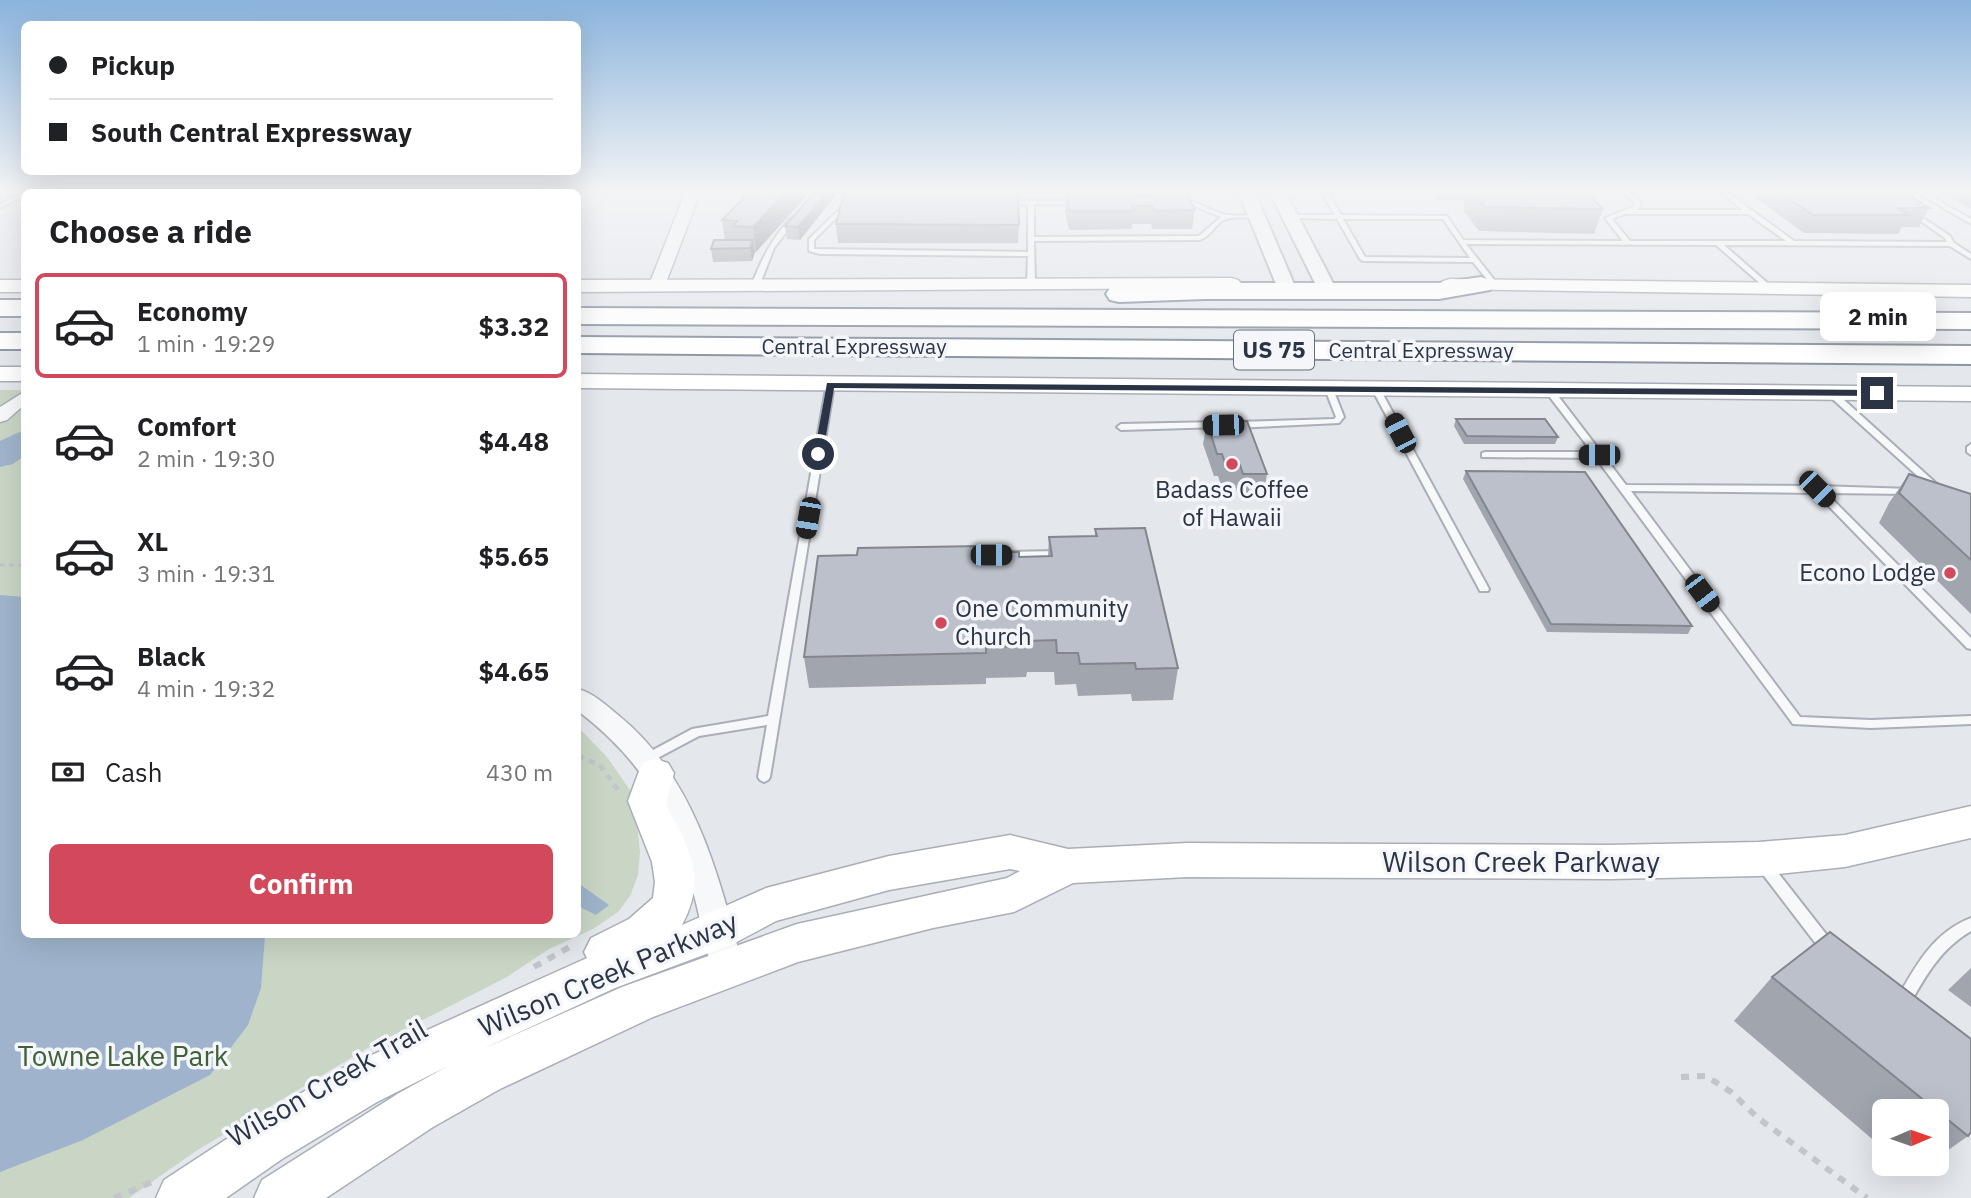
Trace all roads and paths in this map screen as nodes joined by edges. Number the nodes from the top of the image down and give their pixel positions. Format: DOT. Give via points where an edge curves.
graph roads {
  1 [pos="671,249"];
  2 [pos="769,249"];
  3 [pos="811,249"];
  4 [pos="1031,249"];
  5 [pos="1271,249"];
  6 [pos="1307,249"];
  7 [pos="1357,249"];
  8 [pos="1466,249"];
  9 [pos="1725,249"];
  10 [pos="1031,254"];
  11 [pos="1475,260"];
  12 [pos="1031,283"];
  13 [pos="756,284"];
  14 [pos="1285,284"];
  15 [pos="657,285"];
  16 [pos="1325,285"];
  17 [pos="0,286"];
  18 [pos="21,286"];
  19 [pos="581,286"];
  20 [pos="1488,286"];
  21 [pos="1770,289"];
  22 [pos="1971,291"];
  23 [pos="581,298"];
  24 [pos="0,308"];
  25 [pos="21,308"];
  26 [pos="581,316"];
  27 [pos="1971,321"];
  28 [pos="0,341"];
  29 [pos="21,341"];
  30 [pos="581,345"];
  31 [pos="1971,355"];
  32 [pos="0,374"];
  33 [pos="21,374"];
  34 [pos="581,382"];
  35 [pos="830,385"];
  36 [pos="1329,389"];
  37 [pos="1377,389"];
  38 [pos="1549,390"];
  39 [pos="1830,392"];
  40 [pos="1971,394"];
  41 [pos="21,399"];
  42 [pos="0,416"];
  43 [pos="1121,427"];
  44 [pos="1485,455"];
  45 [pos="1599,455"];
  46 [pos="1624,488"];
  47 [pos="1817,489"];
  48 [pos="1076,554"];
  49 [pos="995,555"];
  50 [pos="0,565"];
  51 [pos="21,565"];
  52 [pos="1484,589"];
  53 [pos="1971,645"];
  54 [pos="581,700"];
  55 [pos="774,719"];
  56 [pos="1971,720"];
  57 [pos="581,757"];
  58 [pos="764,777"];
  59 [pos="643,779"];
  60 [pos="1971,822"];
  61 [pos="1759,859"];
  62 [pos="1971,924"];
  63 [pos="582,941"];
  64 [pos="722,949"];
  65 [pos="1839,962"];
  66 [pos="527,972"];
  67 [pos="1898,1011"];
  68 [pos="1681,1077"];
  69 [pos="265,1142"];
  70 [pos="171,1189"];
  71 [pos="114,1198"];
  72 [pos="280,1198"];
  73 [pos="1867,1198"];
  1 -- 15 [label="street"];
  2 -- 13 [label="lane"];
  3 -- 10 [label="lane"];
  4 -- 10 [label="lane"];
  5 -- 14 [label="street"];
  6 -- 16 [label="street"];
  7 -- 11 [label="lane" via="1363,259"];
  8 -- 11 [label="lane"];
  9 -- 21 [label="lane"];
  10 -- 12 [label="lane"];
  11 -- 20 [label="lane"];
  12 -- 13 [label="main road"];
  12 -- 14 [label="main road"];
  13 -- 15 [label="main road"];
  14 -- 16 [label="main road"];
  15 -- 19 [label="main road"];
  16 -- 20 [label="main road"];
  17 -- 18 [label="main road"];
  20 -- 21 [label="main road"];
  20 -- 23 [label="highway" via="1439,291 1027,297"];
  21 -- 22 [label="main road"];
  24 -- 25 [label="highway"];
  26 -- 27 [label="highway, Central Expressway / US 75"];
  28 -- 29 [label="highway"];
  30 -- 31 [label="highway, Central Expressway / US 75"];
  32 -- 33 [label="main road"];
  34 -- 35 [label="main road"];
  35 -- 36 [label="main road"];
  35 -- 55 [label="lane" via="807,558"];
  36 -- 37 [label="main road"];
  36 -- 43 [label="lane" via="1340,417 1336,421"];
  37 -- 38 [label="main road"];
  37 -- 52 [label="lane"];
  38 -- 39 [label="main road"];
  38 -- 45 [label="lane"];
  39 -- 40 [label="main road"];
  39 -- 47 [label="lane" via="1940,492"];
  41 -- 42 [label="street"];
  44 -- 45 [label="lane"];
  45 -- 46 [label="lane"];
  46 -- 47 [label="lane"];
  46 -- 56 [label="lane" via="1797,721"];
  47 -- 53 [label="lane"];
  48 -- 49 [label="lane"];
  50 -- 51 [label="path"];
  54 -- 59 [label="street" via="619,732"];
  55 -- 58 [label="lane"];
  55 -- 59 [label="lane" via="696,732"];
  57 -- 59 [label="path"];
  59 -- 64 [label="street" via="677,813"];
  59 -- 69 [label="main road" via="646,804 674,870 674,899 663,920 640,936 354,1078"];
  60 -- 61 [label="main road, Wilson Creek Parkway" via="1845,851"];
  61 -- 64 [label="main road, Wilson Creek Parkway" via="1187,860 1068,866 1014,894 797,943"];
  61 -- 65 [label="lane"];
  62 -- 67 [label="lane" via="1933,949"];
  63 -- 66 [label="path"];
  64 -- 69 [label="main road, Wilson Creek Parkway" via="601,973 360,1084"];
  64 -- 72 [label="main road, Wilson Creek Parkway" via="600,1018 416,1110"];
  68 -- 73 [label="path" via="1706,1076 1731,1092 1758,1118"];
  69 -- 70 [label="main road, Wilson Creek Parkway"];
  70 -- 71 [label="path"];
}
